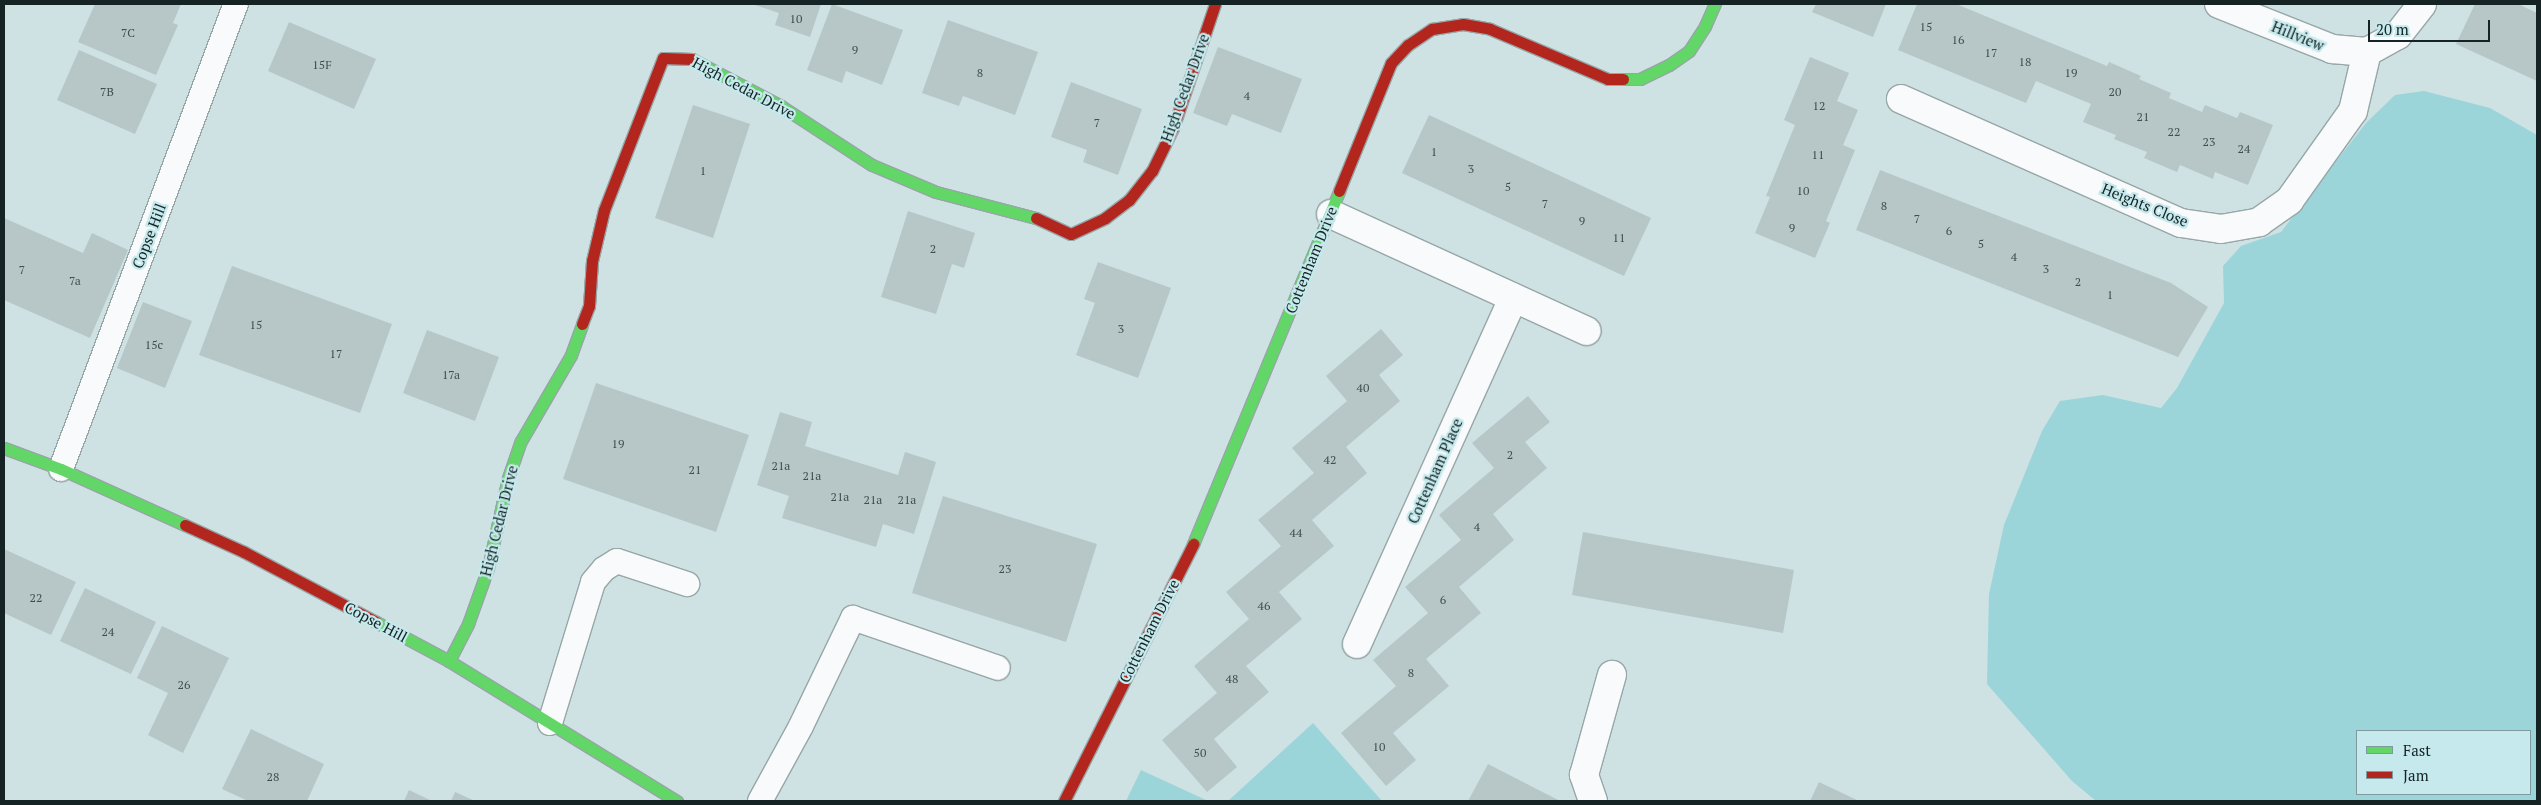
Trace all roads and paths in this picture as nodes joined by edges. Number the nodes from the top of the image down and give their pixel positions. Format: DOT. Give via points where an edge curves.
graph roads {
  1 [pos="236,4"];
  2 [pos="1215,4"];
  3 [pos="1714,4"];
  4 [pos="2219,4"];
  5 [pos="2422,4"];
  6 [pos="2367,52"];
  7 [pos="1901,99"];
  8 [pos="1330,214"];
  9 [pos="1513,298"];
  10 [pos="1587,331"];
  11 [pos="4,448"];
  12 [pos="61,469"];
  13 [pos="687,584"];
  14 [pos="1357,644"];
  15 [pos="449,661"];
  16 [pos="998,668"];
  17 [pos="1612,675"];
  18 [pos="550,723"];
  19 [pos="677,801"];
  20 [pos="760,801"];
  21 [pos="1064,801"];
  22 [pos="1593,801"];
  1 -- 12 [label="lane, Copse Hill"];
  2 -- 15 [label="street, High Cedar Drive" via="1173,128 1152,171 1130,200 1105,218 1072,234 1029,215 936,192 872,165 781,106 710,67 689,58 663,58 604,210 592,261 589,306 570,355 522,441 508,478 488,568 468,624"];
  3 -- 8 [label="street, Cottenham Drive" via="1706,26 1690,51 1669,66 1640,78 1608,79 1490,29 1463,24 1432,29 1408,45 1391,63"];
  4 -- 6 [label="street, Hillview" via="2332,49"];
  5 -- 6 [label="street" via="2398,35"];
  6 -- 7 [label="street, Heights Close" via="2353,111 2288,201 2259,222 2221,229 2182,223"];
  8 -- 9 [label="street"];
  8 -- 21 [label="street, Cottenham Drive" via="1200,531"];
  9 -- 10 [label="street"];
  9 -- 14 [label="street, Cottenham Place"];
  11 -- 12 [label="street, Copse Hill"];
  12 -- 15 [label="street, Copse Hill" via="244,552"];
  13 -- 18 [label="lane" via="617,561 604,569 593,582"];
  15 -- 18 [label="street, Copse Hill"];
  16 -- 20 [label="lane" via="853,618 801,726"];
  17 -- 22 [label="street" via="1584,775"];
  18 -- 19 [label="street, Copse Hill"];
}
